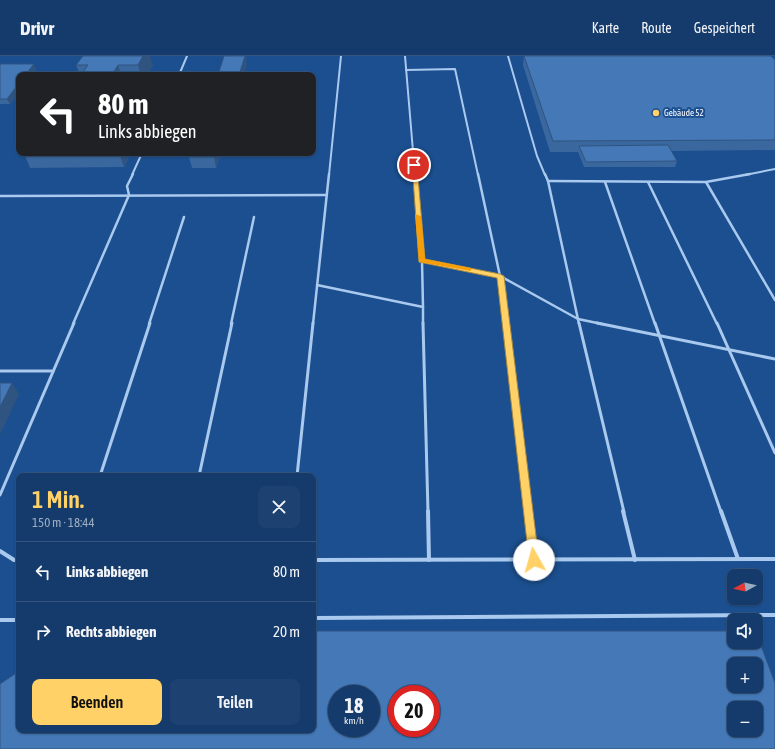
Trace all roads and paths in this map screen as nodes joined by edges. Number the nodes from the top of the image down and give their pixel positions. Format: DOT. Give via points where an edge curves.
graph roads {
  1 [pos="187,56"];
  2 [pos="341,56"];
  3 [pos="405,56"];
  4 [pos="508,56"];
  5 [pos="406,70"];
  6 [pos="180,72"];
  7 [pos="141,156"];
  8 [pos="775,169"];
  9 [pos="548,181"];
  10 [pos="605,182"];
  11 [pos="648,182"];
  12 [pos="706,182"];
  13 [pos="129,195"];
  14 [pos="326,195"];
  15 [pos="0,196"];
  16 [pos="184,217"];
  17 [pos="254,218"];
  18 [pos="422,261"];
  19 [pos="500,276"];
  20 [pos="317,285"];
  21 [pos="775,300"];
  22 [pos="423,307"];
  23 [pos="578,319"];
  24 [pos="659,336"];
  25 [pos="730,350"];
  26 [pos="775,360"];
  27 [pos="0,371"];
  28 [pos="54,371"];
  29 [pos="775,453"];
  30 [pos="101,473"];
  31 [pos="200,473"];
  32 [pos="297,473"];
  33 [pos="0,483"];
  34 [pos="5,483"];
  35 [pos="0,495"];
  36 [pos="0,552"];
  37 [pos="738,559"];
  38 [pos="775,559"];
  39 [pos="16,560"];
  40 [pos="316,560"];
  41 [pos="429,560"];
  42 [pos="534,560"];
  43 [pos="635,560"];
  44 [pos="775,615"];
  45 [pos="316,618"];
  46 [pos="0,620"];
  47 [pos="16,620"];
  1 -- 6 [label="lane"];
  2 -- 14 [label="lane"];
  3 -- 5 [label="lane"];
  4 -- 9 [label="lane" via="537,156"];
  5 -- 18 [label="lane"];
  5 -- 19 [label="lane" via="455,69"];
  7 -- 13 [label="lane" via="127,186"];
  8 -- 12 [label="lane"];
  9 -- 10 [label="lane"];
  9 -- 23 [label="lane"];
  10 -- 11 [label="lane"];
  10 -- 24 [label="lane"];
  11 -- 12 [label="lane"];
  11 -- 25 [label="lane"];
  12 -- 21 [label="lane"];
  13 -- 14 [label="lane"];
  13 -- 15 [label="lane"];
  13 -- 28 [label="lane"];
  14 -- 20 [label="lane"];
  16 -- 30 [label="lane"];
  17 -- 31 [label="lane"];
  18 -- 19 [label="lane"];
  18 -- 22 [label="lane"];
  19 -- 23 [label="lane"];
  19 -- 42 [label="lane"];
  20 -- 22 [label="lane"];
  20 -- 32 [label="lane"];
  22 -- 41 [label="lane"];
  23 -- 24 [label="lane"];
  23 -- 43 [label="lane"];
  24 -- 25 [label="lane"];
  24 -- 37 [label="lane"];
  25 -- 26 [label="lane"];
  25 -- 29 [label="lane"];
  27 -- 28 [label="lane"];
  28 -- 34 [label="lane"];
  33 -- 34 [label="lane"];
  34 -- 35 [label="lane"];
  36 -- 39 [label="lane"];
  37 -- 38 [label="lane"];
  37 -- 43 [label="lane"];
  40 -- 41 [label="lane"];
  41 -- 42 [label="lane"];
  42 -- 43 [label="lane"];
  44 -- 45 [label="lane"];
  46 -- 47 [label="lane"];
}
